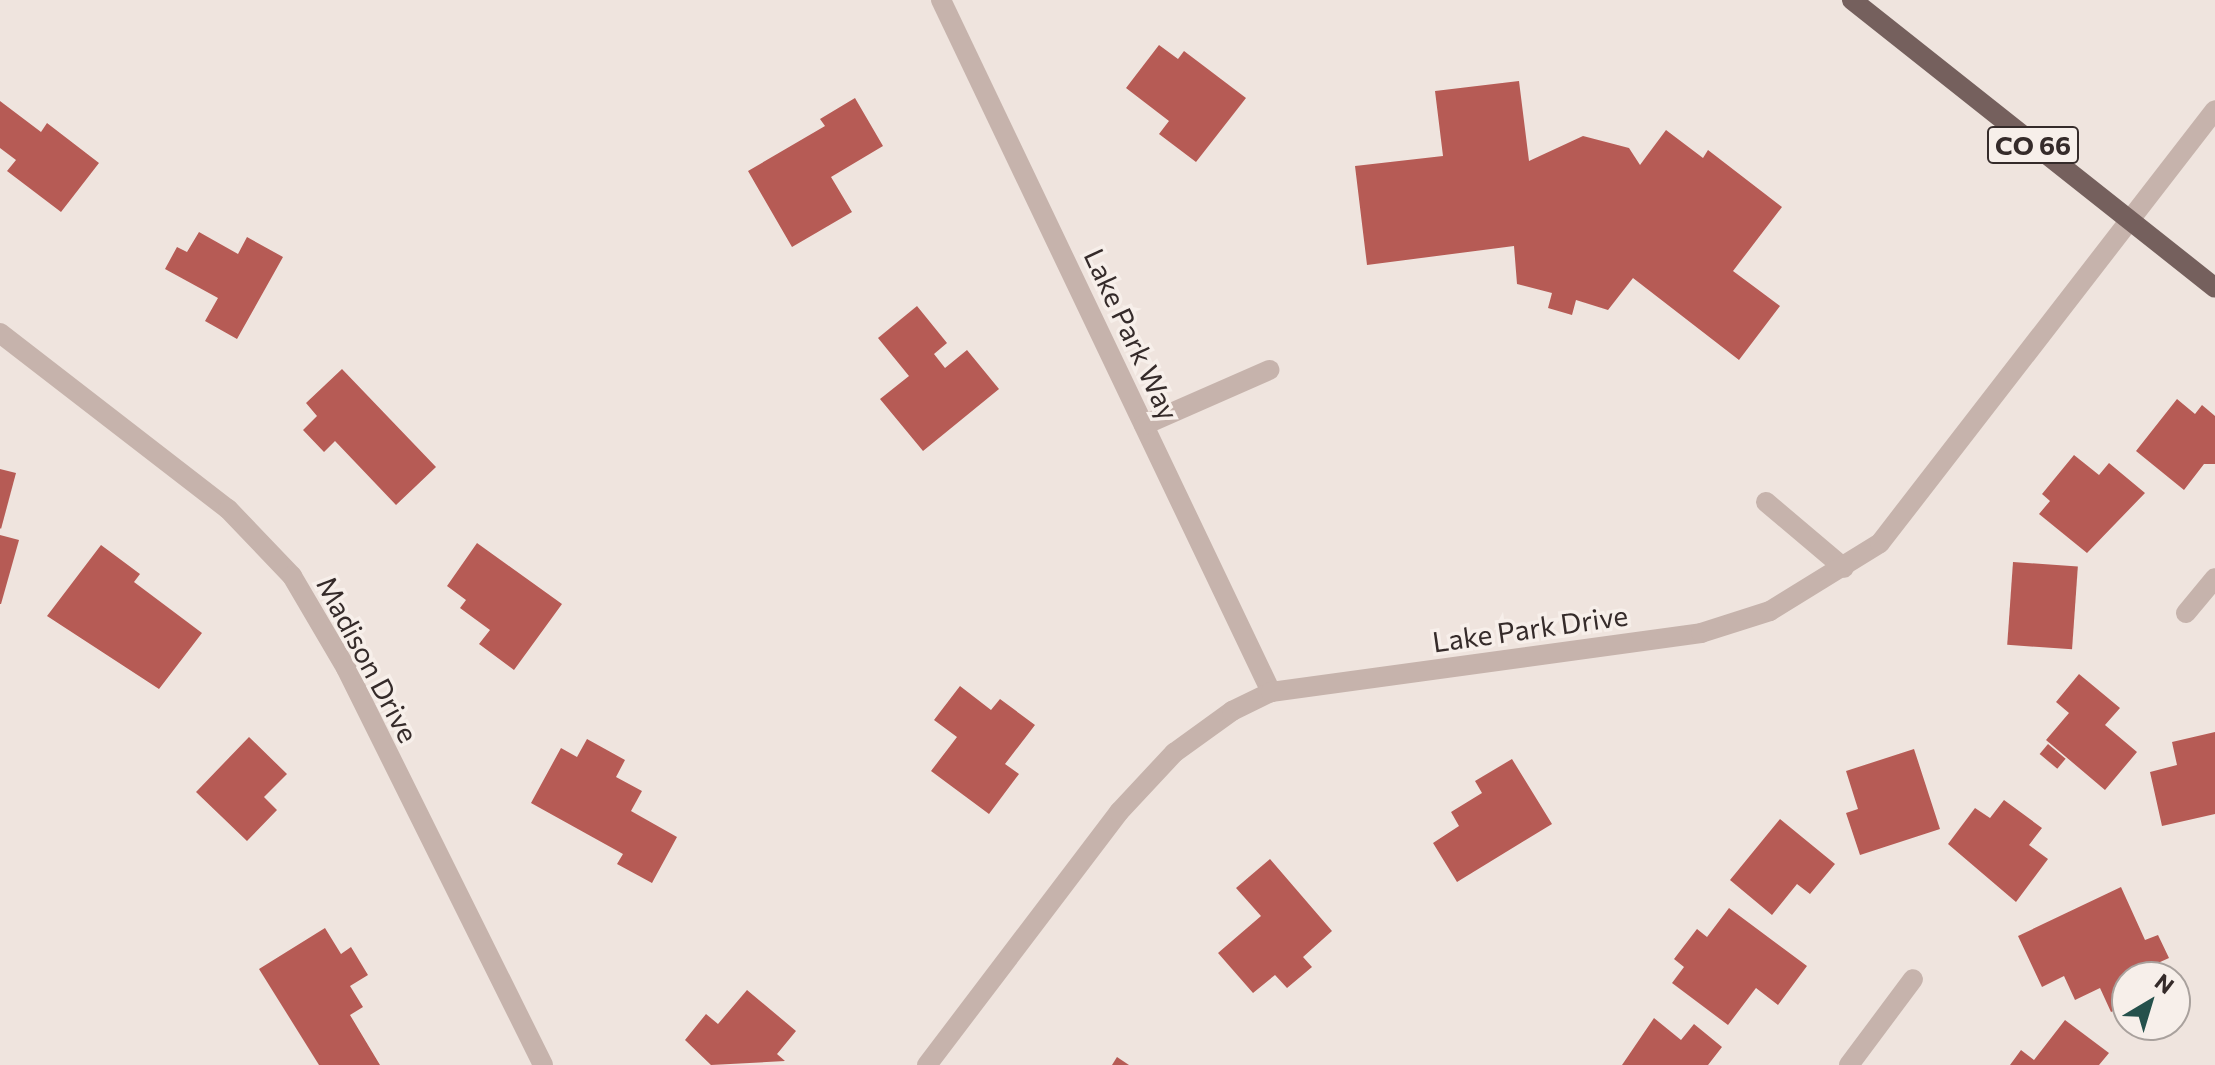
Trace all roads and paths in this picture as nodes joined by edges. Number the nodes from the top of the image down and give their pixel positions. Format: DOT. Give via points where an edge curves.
graph roads {
  1 [pos="941,0"];
  2 [pos="1852,0"];
  3 [pos="2215,110"];
  4 [pos="2130,221"];
  5 [pos="2215,288"];
  6 [pos="0,333"];
  7 [pos="1269,370"];
  8 [pos="1144,425"];
  9 [pos="1766,502"];
  10 [pos="1844,568"];
  11 [pos="2215,578"];
  12 [pos="2186,613"];
  13 [pos="1271,692"];
  14 [pos="1913,979"];
  15 [pos="543,1065"];
  16 [pos="927,1065"];
  17 [pos="1849,1065"];
  1 -- 8 [label="street, Lake Park Way"];
  2 -- 4 [label="main road, CO 66"];
  3 -- 4 [label="street, Lake Park Drive"];
  4 -- 5 [label="main road, CO 66"];
  4 -- 10 [label="street, Lake Park Drive" via="1928,489 1880,543"];
  6 -- 15 [label="street, Madison Drive" via="228,509 292,576 346,668"];
  7 -- 8 [label="street"];
  8 -- 13 [label="street, Lake Park Way"];
  9 -- 10 [label="street"];
  10 -- 13 [label="street, Lake Park Drive" via="1770,611 1701,633"];
  11 -- 12 [label="street"];
  13 -- 16 [label="street, Lake Park Drive" via="1174,753 1119,812"];
  14 -- 17 [label="street"];
}
